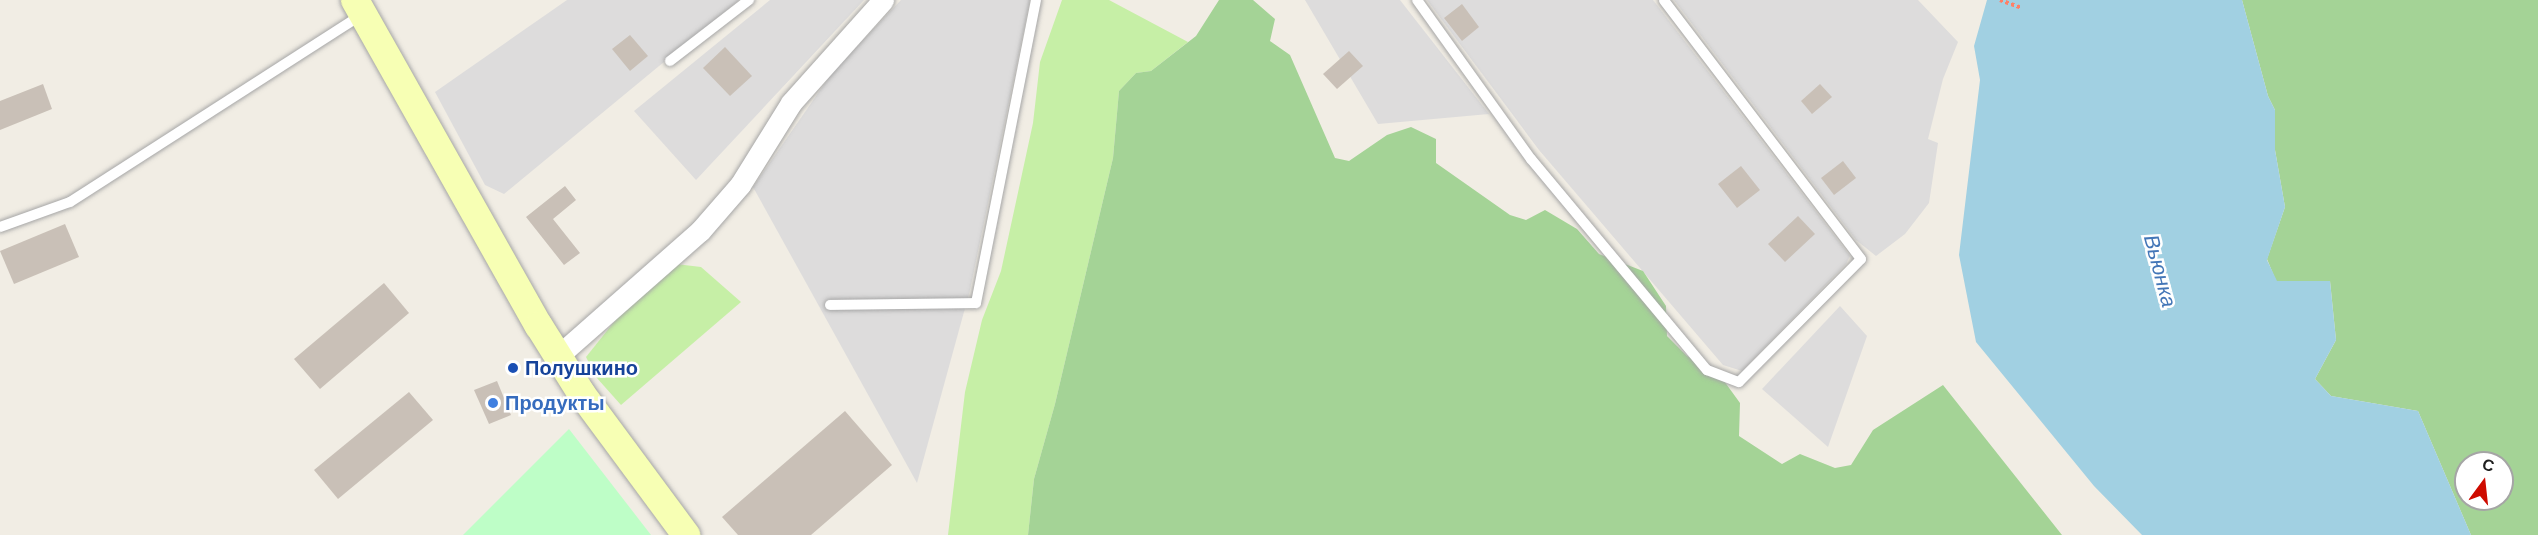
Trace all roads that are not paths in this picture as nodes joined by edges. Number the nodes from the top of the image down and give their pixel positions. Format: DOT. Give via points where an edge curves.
graph roads {
  1 [pos="749,0"];
  2 [pos="883,0"];
  3 [pos="1036,0"];
  4 [pos="1417,0"];
  5 [pos="1664,0"];
  6 [pos="359,7"];
  7 [pos="670,61"];
  8 [pos="0,227"];
  9 [pos="830,305"];
  10 [pos="558,356"];
  11 [pos="686,535"];
  1 -- 7 [label="lane"];
  2 -- 10 [label="street" via="791,103 740,185 700,231"];
  3 -- 9 [label="lane" via="976,303"];
  4 -- 5 [label="lane" via="1530,159 1707,370 1739,382 1861,259"];
  6 -- 8 [label="lane" via="70,202"];
  6 -- 10 [label="main road"];
  10 -- 11 [label="main road" via="621,450"];
}
